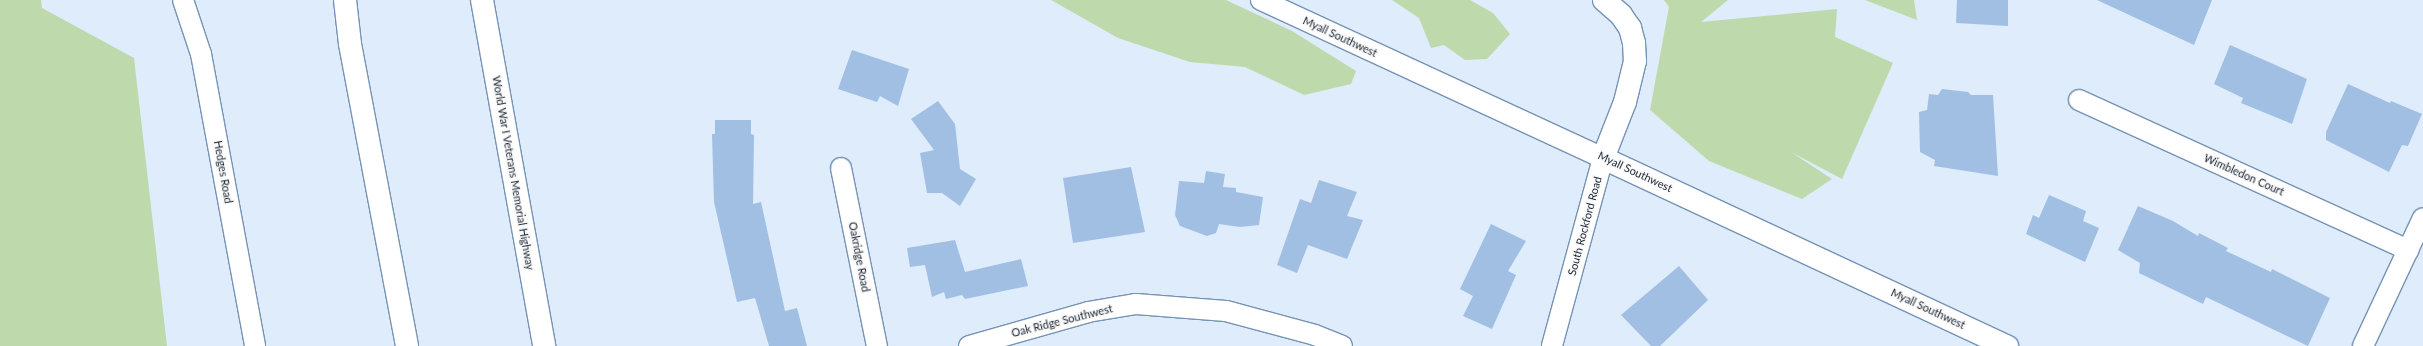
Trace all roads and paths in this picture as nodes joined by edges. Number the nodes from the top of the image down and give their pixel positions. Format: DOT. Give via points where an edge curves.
graph roads {
  1 [pos="183,0"];
  2 [pos="345,0"];
  3 [pos="482,0"];
  4 [pos="1261,0"];
  5 [pos="1604,0"];
  6 [pos="2080,100"];
  7 [pos="1603,158"];
  8 [pos="841,168"];
  9 [pos="2423,218"];
  10 [pos="2408,250"];
  11 [pos="255,346"];
  12 [pos="407,346"];
  13 [pos="544,346"];
  14 [pos="877,346"];
  15 [pos="969,346"];
  16 [pos="1342,346"];
  17 [pos="1552,346"];
  18 [pos="2007,346"];
  19 [pos="2363,346"];
  1 -- 11 [label="street, Hedges Road" via="201,54"];
  2 -- 12 [label="main road" via="350,44"];
  3 -- 13 [label="main road, World War I Veterans Memorial Highway"];
  4 -- 7 [label="street, Myall Southwest"];
  5 -- 7 [label="main road, South Rockford Road" via="1621,15 1630,28 1635,61 1625,102"];
  6 -- 10 [label="street, Wimbledon Court"];
  7 -- 17 [label="street, South Rockford Road"];
  7 -- 18 [label="main road, Myall Southwest"];
  8 -- 14 [label="street, Oakridge Road"];
  9 -- 10 [label="street"];
  10 -- 19 [label="street"];
  15 -- 16 [label="street, Oak Ridge Southwest" via="1088,312 1136,304 1226,311 1315,335"];
}
